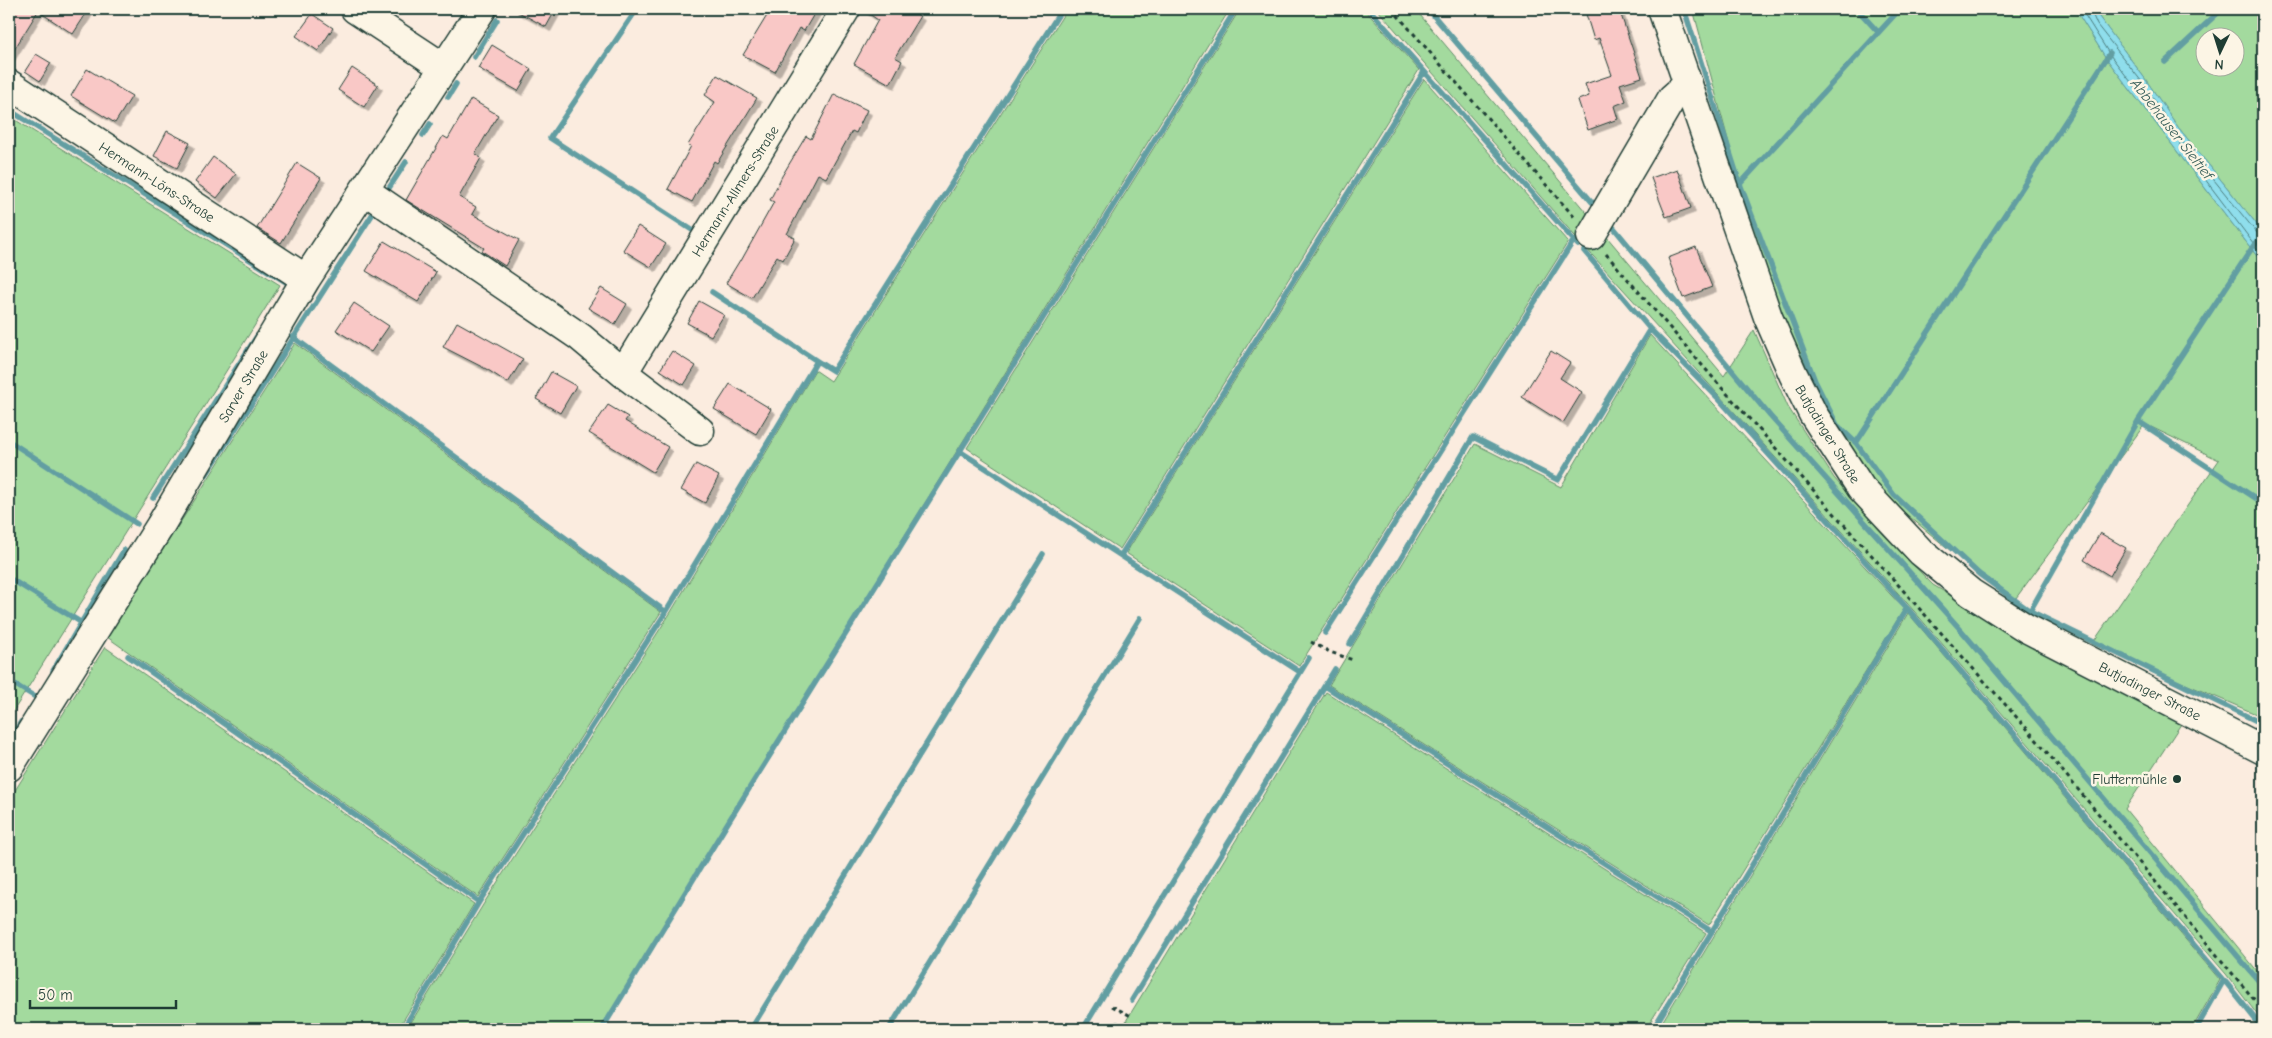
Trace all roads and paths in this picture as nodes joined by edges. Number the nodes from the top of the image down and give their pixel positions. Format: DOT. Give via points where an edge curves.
graph roads {
  1 [pos="355,9"];
  2 [pos="482,9"];
  3 [pos="846,9"];
  4 [pos="1392,9"];
  5 [pos="1662,9"];
  6 [pos="444,67"];
  7 [pos="9,84"];
  8 [pos="1688,84"];
  9 [pos="364,190"];
  10 [pos="1591,236"];
  11 [pos="306,280"];
  12 [pos="623,373"];
  13 [pos="700,431"];
  14 [pos="1311,642"];
  15 [pos="1353,660"];
  16 [pos="2263,750"];
  17 [pos="9,767"];
  18 [pos="1112,1006"];
  19 [pos="2263,1010"];
  20 [pos="1131,1016"];
  1 -- 6 [label="street"];
  2 -- 6 [label="street, Sarver Straße"];
  3 -- 12 [label="street, Hermann-Allmers-Straße"];
  4 -- 10 [label="path"];
  5 -- 8 [label="street, Butjadinger Straße"];
  6 -- 9 [label="street, Sarver Straße"];
  7 -- 11 [label="street, Hermann-Löns-Straße"];
  8 -- 10 [label="street" via="1672,98"];
  8 -- 16 [label="street, Butjadinger Straße" via="1768,317 1813,414 1861,488 1921,552 1971,593 2026,628"];
  9 -- 11 [label="street, Sarver Straße"];
  9 -- 12 [label="street" via="580,337"];
  10 -- 19 [label="path" via="2029,731"];
  11 -- 17 [label="street, Sarver Straße" via="160,526"];
  12 -- 13 [label="street"];
  14 -- 15 [label="path"];
  18 -- 20 [label="path"];
}
